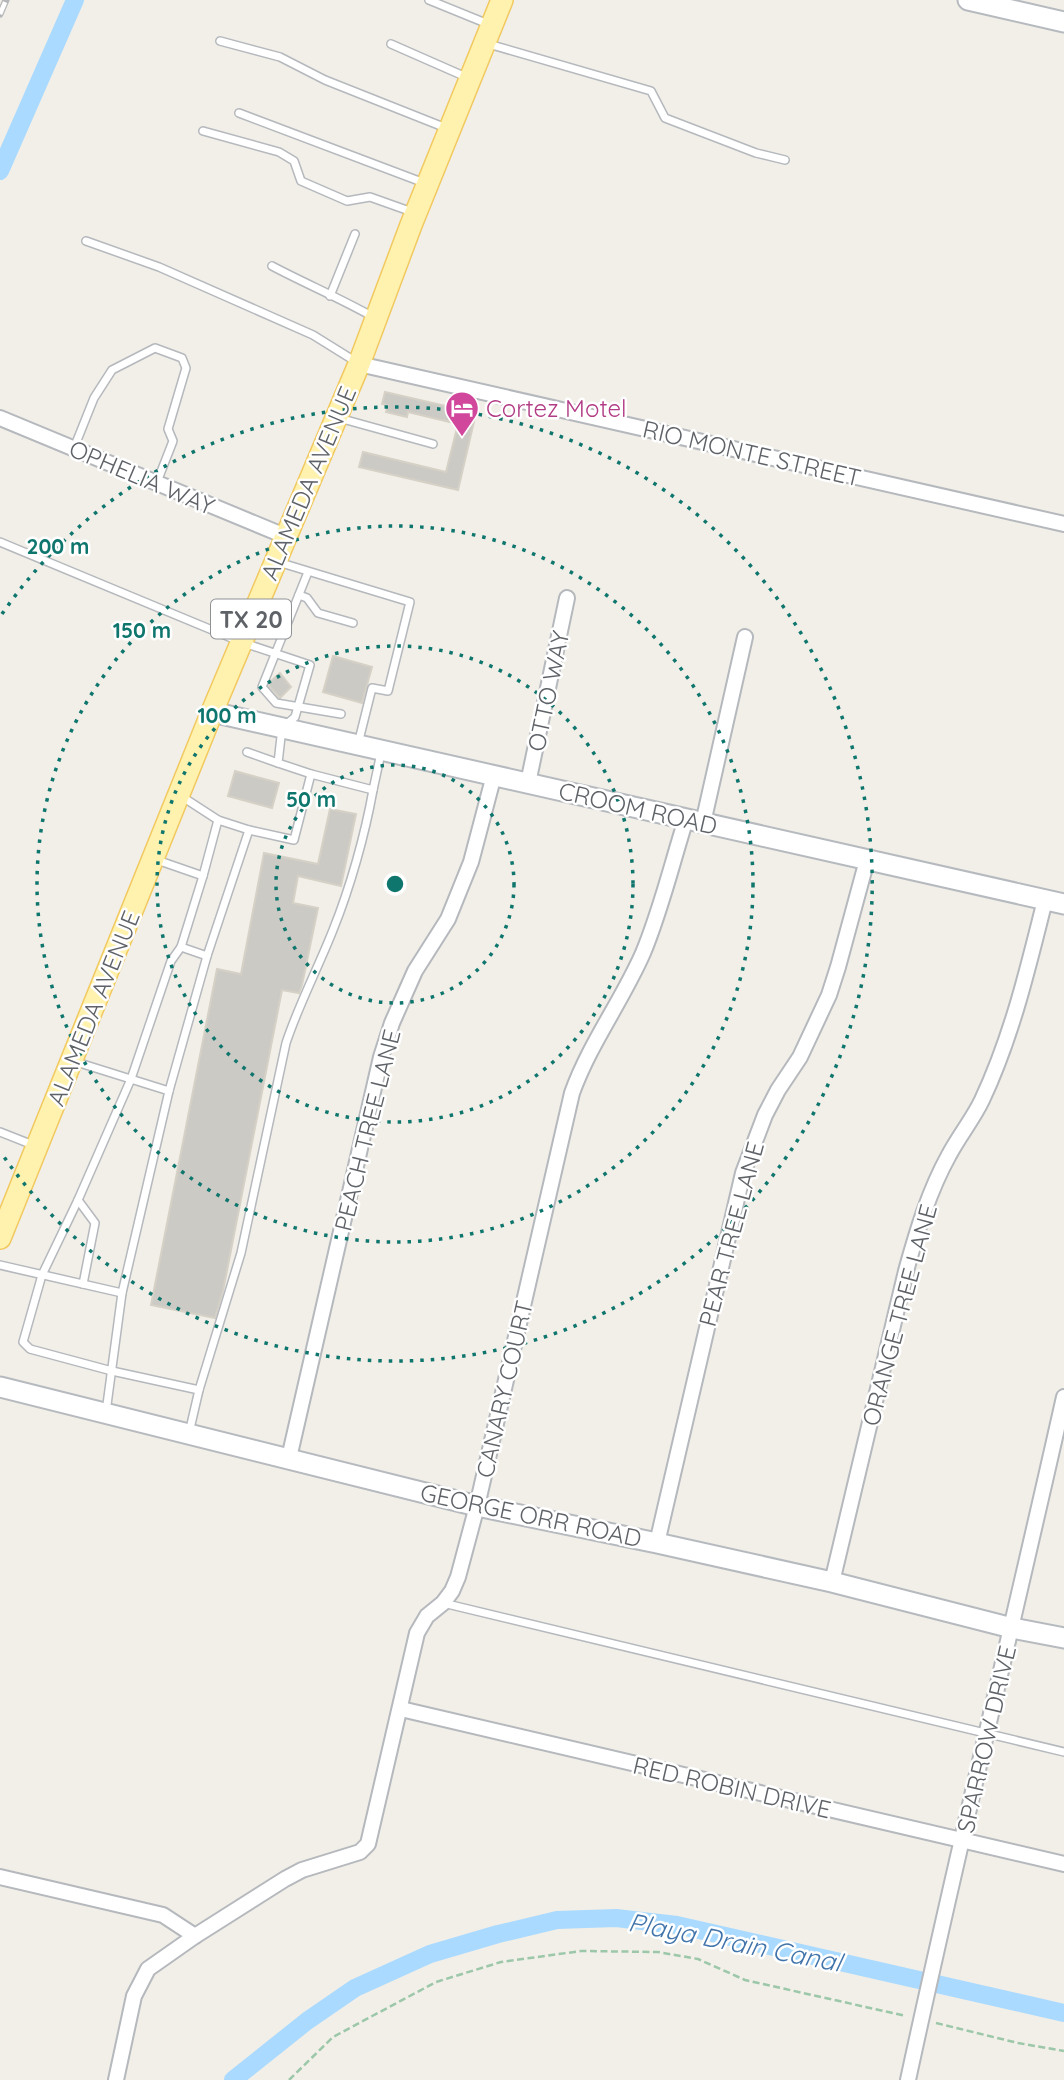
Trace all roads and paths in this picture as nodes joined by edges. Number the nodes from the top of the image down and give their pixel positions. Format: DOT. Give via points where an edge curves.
graph roads {
  1 [pos="429,0"];
  2 [pos="502,0"];
  3 [pos="968,0"];
  4 [pos="442,3"];
  5 [pos="1064,22"];
  6 [pos="488,35"];
  7 [pos="220,41"];
  8 [pos="391,44"];
  9 [pos="470,79"];
  10 [pos="239,113"];
  11 [pos="450,130"];
  12 [pos="203,131"];
  13 [pos="785,160"];
  14 [pos="427,184"];
  15 [pos="416,213"];
  16 [pos="355,234"];
  17 [pos="86,241"];
  18 [pos="272,267"];
  19 [pos="330,296"];
  20 [pos="376,318"];
  21 [pos="359,363"];
  22 [pos="336,417"];
  23 [pos="0,418"];
  24 [pos="433,444"];
  25 [pos="74,449"];
  26 [pos="156,483"];
  27 [pos="1064,524"];
  28 [pos="285,536"];
  29 [pos="0,542"];
  30 [pos="274,561"];
  31 [pos="308,572"];
  32 [pos="299,595"];
  33 [pos="567,598"];
  34 [pos="353,623"];
  35 [pos="745,637"];
  36 [pos="241,642"];
  37 [pos="276,653"];
  38 [pos="297,707"];
  39 [pos="212,712"];
  40 [pos="341,714"];
  41 [pos="282,727"];
  42 [pos="358,745"];
  43 [pos="382,750"];
  44 [pos="247,751"];
  45 [pos="278,763"];
  46 [pos="311,774"];
  47 [pos="494,775"];
  48 [pos="528,783"];
  49 [pos="373,790"];
  50 [pos="179,795"];
  51 [pos="218,820"];
  52 [pos="694,821"];
  53 [pos="248,830"];
  54 [pos="153,859"];
  55 [pos="867,860"];
  56 [pos="203,876"];
  57 [pos="1054,902"];
  58 [pos="181,947"];
  59 [pos="207,956"];
  60 [pos="72,1060"];
  61 [pos="131,1079"];
  62 [pos="169,1091"];
  63 [pos="0,1132"];
  64 [pos="37,1147"];
  65 [pos="78,1200"];
  66 [pos="0,1238"];
  67 [pos="0,1265"];
  68 [pos="42,1275"];
  69 [pos="83,1284"];
  70 [pos="122,1293"];
  71 [pos="112,1371"];
  72 [pos="0,1387"];
  73 [pos="200,1390"];
  74 [pos="1064,1397"];
  75 [pos="105,1413"];
  76 [pos="189,1434"];
  77 [pos="289,1458"];
  78 [pos="477,1506"];
  79 [pos="657,1543"];
  80 [pos="832,1582"];
  81 [pos="443,1604"];
  82 [pos="1012,1628"];
  83 [pos="1064,1639"];
  84 [pos="401,1709"];
  85 [pos="987,1735"];
  86 [pos="1064,1752"];
  87 [pos="962,1841"];
  88 [pos="1064,1864"];
  89 [pos="0,1877"];
  90 [pos="195,1936"];
  91 [pos="922,2013"];
  92 [pos="1064,2051"];
  93 [pos="116,2080"];
  94 [pos="289,2080"];
  95 [pos="908,2080"];
  1 -- 4 [label="lane"];
  2 -- 6 [label="main road, ALAMEDA AVENUE / TX 20"];
  3 -- 5 [label="street"];
  4 -- 6 [label="lane"];
  6 -- 9 [label="main road, ALAMEDA AVENUE / TX 20"];
  6 -- 13 [label="lane" via="651,91 665,118"];
  7 -- 11 [label="lane" via="280,57"];
  8 -- 9 [label="lane"];
  9 -- 11 [label="main road, ALAMEDA AVENUE / TX 20"];
  10 -- 14 [label="lane"];
  11 -- 14 [label="main road, ALAMEDA AVENUE / TX 20"];
  12 -- 15 [label="lane" via="279,152 294,161 301,181 347,201 370,197"];
  14 -- 15 [label="main road, ALAMEDA AVENUE / TX 20"];
  15 -- 20 [label="main road, ALAMEDA AVENUE / TX 20"];
  16 -- 19 [label="lane"];
  17 -- 21 [label="lane" via="159,267 302,330"];
  18 -- 19 [label="lane"];
  19 -- 20 [label="lane"];
  20 -- 21 [label="main road, ALAMEDA AVENUE / TX 20"];
  21 -- 22 [label="main road, ALAMEDA AVENUE / TX 20"];
  21 -- 27 [label="street, RIO MONTE STREET"];
  22 -- 24 [label="lane"];
  22 -- 28 [label="main road, ALAMEDA AVENUE / TX 20"];
  23 -- 25 [label="street, OPHELIA WAY"];
  25 -- 26 [label="street, OPHELIA WAY"];
  25 -- 26 [label="lane" via="94,398 112,370 155,348 181,358 186,368 168,429 173,441"];
  26 -- 28 [label="street, OPHELIA WAY"];
  28 -- 30 [label="main road, ALAMEDA AVENUE / TX 20"];
  29 -- 36 [label="lane"];
  30 -- 31 [label="lane"];
  30 -- 36 [label="main road, ALAMEDA AVENUE / TX 20"];
  31 -- 32 [label="lane"];
  31 -- 42 [label="lane" via="410,602 388,691 372,688"];
  32 -- 34 [label="lane" via="318,613"];
  32 -- 37 [label="lane"];
  33 -- 48 [label="street, OTTO WAY"];
  35 -- 52 [label="street, CANARY COURT"];
  36 -- 37 [label="lane"];
  36 -- 39 [label="main road, ALAMEDA AVENUE / TX 20"];
  37 -- 38 [label="lane" via="262,687 276,703"];
  37 -- 38 [label="lane" via="310,665"];
  38 -- 40 [label="lane"];
  38 -- 41 [label="lane" via="295,718"];
  39 -- 41 [label="street, CROOM ROAD"];
  39 -- 50 [label="main road, ALAMEDA AVENUE / TX 20"];
  41 -- 42 [label="street, CROOM ROAD"];
  41 -- 45 [label="lane"];
  42 -- 43 [label="street, CROOM ROAD"];
  43 -- 47 [label="street, CROOM ROAD"];
  43 -- 49 [label="lane"];
  44 -- 45 [label="lane"];
  45 -- 46 [label="lane"];
  46 -- 49 [label="lane"];
  46 -- 53 [label="lane" via="294,839"];
  47 -- 48 [label="street, CROOM ROAD"];
  47 -- 77 [label="street, PEACH TREE LANE" via="471,862 447,919 415,971 381,1057"];
  48 -- 52 [label="street, CROOM ROAD"];
  49 -- 73 [label="lane" via="335,927 286,1043 241,1253"];
  50 -- 51 [label="lane"];
  50 -- 54 [label="main road, ALAMEDA AVENUE / TX 20"];
  51 -- 53 [label="lane"];
  51 -- 56 [label="lane"];
  52 -- 55 [label="street, CROOM ROAD"];
  52 -- 78 [label="street, CANARY COURT" via="643,953 580,1071 569,1104"];
  53 -- 59 [label="lane"];
  54 -- 56 [label="lane"];
  54 -- 60 [label="main road, ALAMEDA AVENUE / TX 20"];
  55 -- 57 [label="street, CROOM ROAD"];
  55 -- 79 [label="street, PEAR TREE LANE" via="829,995 800,1057 765,1115 743,1173"];
  56 -- 58 [label="lane"];
  57 -- 80 [label="street, ORANGE TREE LANE" via="982,1100 949,1154 917,1232"];
  58 -- 59 [label="lane"];
  58 -- 61 [label="lane" via="171,961"];
  59 -- 62 [label="lane"];
  60 -- 61 [label="lane"];
  60 -- 64 [label="main road, ALAMEDA AVENUE / TX 20"];
  61 -- 62 [label="lane"];
  61 -- 65 [label="lane"];
  62 -- 70 [label="lane"];
  63 -- 64 [label="lane"];
  64 -- 66 [label="main road, ALAMEDA AVENUE / TX 20"];
  65 -- 68 [label="lane"];
  65 -- 69 [label="lane" via="94,1223"];
  67 -- 68 [label="lane"];
  68 -- 69 [label="lane"];
  68 -- 71 [label="lane" via="23,1342 30,1349"];
  69 -- 70 [label="lane"];
  70 -- 71 [label="lane"];
  71 -- 73 [label="lane"];
  71 -- 75 [label="lane"];
  72 -- 75 [label="street, GEORGE ORR ROAD"];
  73 -- 76 [label="lane"];
  74 -- 82 [label="street, SPARROW DRIVE"];
  75 -- 76 [label="street, GEORGE ORR ROAD"];
  76 -- 77 [label="street, GEORGE ORR ROAD"];
  77 -- 78 [label="street, GEORGE ORR ROAD"];
  78 -- 79 [label="street, GEORGE ORR ROAD"];
  78 -- 81 [label="street, CANARY COURT" via="458,1577"];
  79 -- 80 [label="street, GEORGE ORR ROAD"];
  80 -- 82 [label="street, GEORGE ORR ROAD"];
  81 -- 84 [label="street, CANARY COURT" via="427,1616 417,1633"];
  81 -- 85 [label="lane"];
  82 -- 83 [label="street, GEORGE ORR ROAD"];
  82 -- 85 [label="street, SPARROW DRIVE"];
  84 -- 87 [label="street, RED ROBIN DRIVE"];
  84 -- 90 [label="street, CANARY COURT" via="365,1849 302,1870"];
  85 -- 86 [label="lane"];
  85 -- 87 [label="street, SPARROW DRIVE"];
  87 -- 88 [label="street, RED ROBIN DRIVE"];
  87 -- 91 [label="street, SPARROW DRIVE"];
  89 -- 90 [label="street" via="163,1915"];
  90 -- 93 [label="street, CANARY COURT" via="148,1969 140,1982"];
  91 -- 92 [label="path" via="1018,2043"];
  91 -- 94 [label="path" via="745,1979 698,1959 658,1952 581,1951 501,1962 436,1982 333,2036"];
  91 -- 95 [label="street, SPARROW DRIVE"];
}
